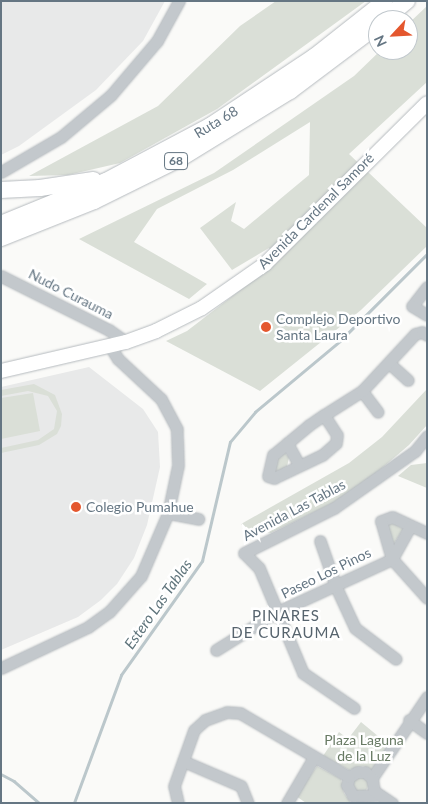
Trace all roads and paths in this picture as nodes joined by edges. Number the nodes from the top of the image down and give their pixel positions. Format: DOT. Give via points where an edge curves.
graph roads {
  1 [pos="179,1"];
  2 [pos="385,1"];
  3 [pos="407,1"];
  4 [pos="396,10"];
  5 [pos="368,32"];
  6 [pos="427,103"];
  7 [pos="132,169"];
  8 [pos="1,172"];
  9 [pos="1,190"];
  10 [pos="1,224"];
  11 [pos="1,238"];
  12 [pos="1,276"];
  13 [pos="427,287"];
  14 [pos="427,315"];
  15 [pos="427,335"];
  16 [pos="126,342"];
  17 [pos="110,346"];
  18 [pos="390,364"];
  19 [pos="1,371"];
  20 [pos="408,380"];
  21 [pos="362,391"];
  22 [pos="378,412"];
  23 [pos="324,415"];
  24 [pos="427,436"];
  25 [pos="287,443"];
  26 [pos="415,450"];
  27 [pos="427,456"];
  28 [pos="300,465"];
  29 [pos="168,513"];
  30 [pos="198,519"];
  31 [pos="410,526"];
  32 [pos="427,533"];
  33 [pos="320,541"];
  34 [pos="261,544"];
  35 [pos="392,559"];
  36 [pos="259,568"];
  37 [pos="336,587"];
  38 [pos="427,598"];
  39 [pos="277,612"];
  40 [pos="216,650"];
  41 [pos="396,659"];
  42 [pos="1,668"];
  43 [pos="427,697"];
  44 [pos="354,708"];
  45 [pos="409,720"];
  46 [pos="427,733"];
  47 [pos="314,757"];
  48 [pos="183,762"];
  49 [pos="349,777"];
  50 [pos="372,778"];
  51 [pos="380,795"];
  52 [pos="361,801"];
  53 [pos="178,803"];
  54 [pos="248,803"];
  55 [pos="287,803"];
  56 [pos="392,803"];
  1 -- 8 [label="street" via="157,41 111,95 61,137"];
  2 -- 7 [label="highway, Ruta 68 / 68" via="259,95"];
  3 -- 4 [label="highway"];
  5 -- 11 [label="highway, Ruta 68 / 68" via="290,91 196,150 94,201"];
  6 -- 16 [label="main road, Avenida Cardenal Samoré" via="266,264 185,318"];
  7 -- 9 [label="highway" via="69,184"];
  7 -- 10 [label="highway, Ruta 68 / 68"];
  12 -- 16 [label="street, Nudo Curauma" via="109,330"];
  13 -- 14 [label="street" via="412,306"];
  15 -- 18 [label="street" via="422,332 415,334"];
  16 -- 17 [label="main road, Avenida Cardenal Samoré"];
  17 -- 19 [label="main road, Avenida Cardenal Samoré"];
  17 -- 29 [label="street" via="118,359 161,399 177,429 178,465"];
  18 -- 20 [label="street"];
  18 -- 21 [label="street"];
  21 -- 22 [label="street"];
  21 -- 23 [label="street"];
  23 -- 25 [label="street"];
  23 -- 28 [label="street" via="337,436 336,443 322,455"];
  24 -- 26 [label="street, Avenida Las Tablas"];
  25 -- 28 [label="street"];
  25 -- 28 [label="street" via="273,455 268,476 274,478"];
  26 -- 27 [label="street"];
  26 -- 34 [label="street, Avenida Las Tablas" via="334,508"];
  29 -- 30 [label="street"];
  29 -- 42 [label="street" via="141,576 109,612 88,627"];
  31 -- 32 [label="street"];
  31 -- 35 [label="street, Paseo Los Pinos"];
  31 -- 35 [label="street" via="392,517 381,521"];
  33 -- 37 [label="street"];
  34 -- 36 [label="street"];
  34 -- 36 [label="street, Avenida Las Tablas" via="244,553"];
  35 -- 37 [label="street, Paseo Los Pinos"];
  35 -- 38 [label="street"];
  36 -- 39 [label="street"];
  37 -- 39 [label="street, Paseo Los Pinos"];
  37 -- 41 [label="street" via="359,634"];
  39 -- 40 [label="street, Paseo Los Pinos"];
  39 -- 44 [label="street" via="303,673"];
  43 -- 45 [label="street"];
  45 -- 46 [label="street"];
  45 -- 50 [label="street"];
  47 -- 48 [label="street" via="240,713 227,712 205,720 194,730"];
  47 -- 49 [label="street"];
  47 -- 55 [label="street"];
  48 -- 53 [label="street" via="174,786"];
  48 -- 54 [label="street" via="241,786"];
  49 -- 50 [label="street" via="361,771"];
  49 -- 52 [label="street" via="350,794"];
  50 -- 51 [label="street" via="374,791"];
  51 -- 52 [label="street" via="373,793"];
  51 -- 56 [label="street"];
}
